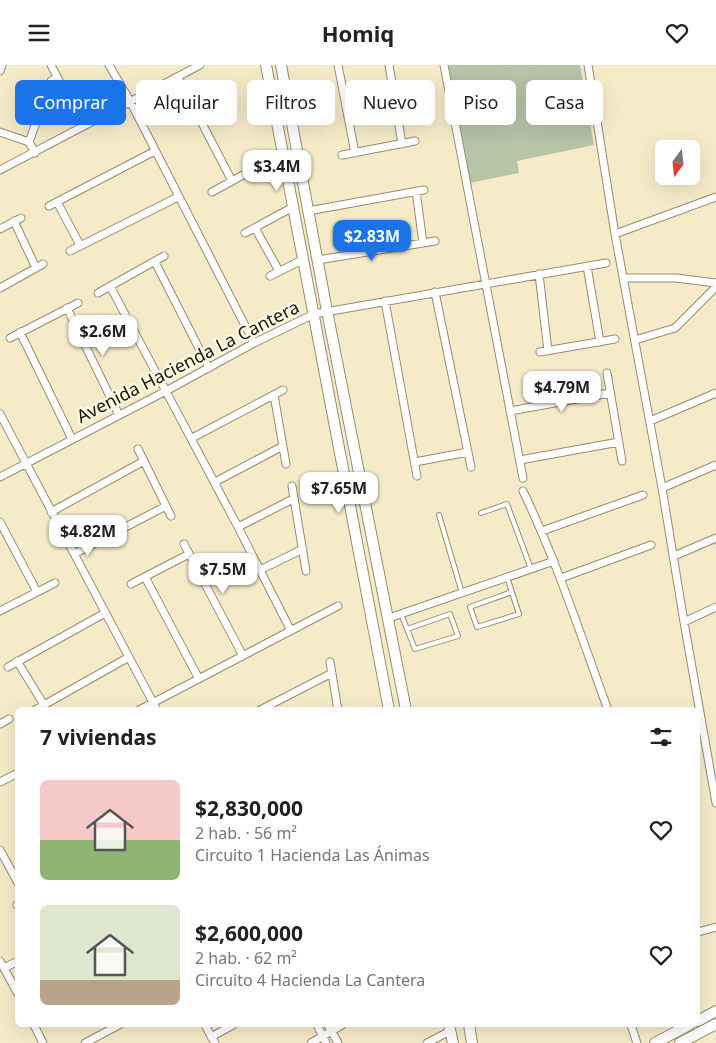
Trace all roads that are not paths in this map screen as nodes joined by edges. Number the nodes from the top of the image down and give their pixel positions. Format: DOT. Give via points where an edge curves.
graph roads {
  1 [pos="2,65"];
  2 [pos="50,65"];
  3 [pos="109,65"];
  4 [pos="200,65"];
  5 [pos="266,65"];
  6 [pos="282,65"];
  7 [pos="338,65"];
  8 [pos="389,65"];
  9 [pos="444,65"];
  10 [pos="588,65"];
  11 [pos="0,71"];
  12 [pos="57,77"];
  13 [pos="178,77"];
  14 [pos="59,80"];
  15 [pos="130,101"];
  16 [pos="0,132"];
  17 [pos="415,141"];
  18 [pos="29,143"];
  19 [pos="402,144"];
  20 [pos="155,151"];
  21 [pos="35,153"];
  22 [pos="355,153"];
  23 [pos="342,155"];
  24 [pos="0,170"];
  25 [pos="243,175"];
  26 [pos="232,181"];
  27 [pos="424,190"];
  28 [pos="416,191"];
  29 [pos="212,192"];
  30 [pos="178,197"];
  31 [pos="716,197"];
  32 [pos="58,202"];
  33 [pos="49,206"];
  34 [pos="293,207"];
  35 [pos="308,211"];
  36 [pos="21,217"];
  37 [pos="14,221"];
  38 [pos="255,228"];
  39 [pos="0,229"];
  40 [pos="245,233"];
  41 [pos="615,234"];
  42 [pos="435,241"];
  43 [pos="424,243"];
  44 [pos="80,245"];
  45 [pos="70,251"];
  46 [pos="164,257"];
  47 [pos="302,259"];
  48 [pos="318,260"];
  49 [pos="155,262"];
  50 [pos="606,263"];
  51 [pos="43,264"];
  52 [pos="587,266"];
  53 [pos="36,268"];
  54 [pos="279,271"];
  55 [pos="539,274"];
  56 [pos="270,276"];
  57 [pos="623,278"];
  58 [pos="486,283"];
  59 [pos="716,283"];
  60 [pos="110,286"];
  61 [pos="716,287"];
  62 [pos="0,288"];
  63 [pos="435,292"];
  64 [pos="98,293"];
  65 [pos="385,301"];
  66 [pos="78,303"];
  67 [pos="67,309"];
  68 [pos="327,311"];
  69 [pos="314,314"];
  70 [pos="20,332"];
  71 [pos="10,338"];
  72 [pos="615,339"];
  73 [pos="635,340"];
  74 [pos="600,342"];
  75 [pos="254,343"];
  76 [pos="548,351"];
  77 [pos="540,352"];
  78 [pos="209,368"];
  79 [pos="607,373"];
  80 [pos="283,390"];
  81 [pos="166,391"];
  82 [pos="610,393"];
  83 [pos="716,393"];
  84 [pos="274,395"];
  85 [pos="510,411"];
  86 [pos="0,415"];
  87 [pos="118,415"];
  88 [pos="650,421"];
  89 [pos="192,438"];
  90 [pos="72,439"];
  91 [pos="619,442"];
  92 [pos="283,447"];
  93 [pos="138,449"];
  94 [pos="468,452"];
  95 [pos="520,460"];
  96 [pos="144,461"];
  97 [pos="622,461"];
  98 [pos="27,463"];
  99 [pos="415,463"];
  100 [pos="286,464"];
  101 [pos="716,465"];
  102 [pos="471,467"];
  103 [pos="417,476"];
  104 [pos="0,477"];
  105 [pos="523,478"];
  106 [pos="215,483"];
  107 [pos="292,487"];
  108 [pos="662,488"];
  109 [pos="522,491"];
  110 [pos="643,495"];
  111 [pos="294,499"];
  112 [pos="166,506"];
  113 [pos="51,512"];
  114 [pos="481,513"];
  115 [pos="439,515"];
  116 [pos="171,516"];
  117 [pos="0,522"];
  118 [pos="238,527"];
  119 [pos="542,531"];
  120 [pos="716,538"];
  121 [pos="184,544"];
  122 [pos="651,545"];
  123 [pos="302,549"];
  124 [pos="74,554"];
  125 [pos="189,554"];
  126 [pos="674,556"];
  127 [pos="554,561"];
  128 [pos="531,569"];
  129 [pos="260,571"];
  130 [pos="306,571"];
  131 [pos="145,577"];
  132 [pos="507,577"];
  133 [pos="561,578"];
  134 [pos="55,583"];
  135 [pos="131,584"];
  136 [pos="37,592"];
  137 [pos="512,592"];
  138 [pos="462,593"];
  139 [pos="338,606"];
  140 [pos="716,607"];
  141 [pos="0,611"];
  142 [pos="105,613"];
  143 [pos="401,614"];
  144 [pos="388,618"];
  145 [pos="684,621"];
  146 [pos="407,629"];
  147 [pos="291,631"];
  148 [pos="243,656"];
  149 [pos="129,657"];
  150 [pos="17,661"];
  151 [pos="330,662"];
  152 [pos="8,667"];
  153 [pos="332,673"];
  154 [pos="199,679"];
  155 [pos="153,703"];
  156 [pos="44,705"];
  157 [pos="40,707"];
  158 [pos="145,707"];
  159 [pos="155,707"];
  160 [pos="266,707"];
  161 [pos="338,707"];
  162 [pos="388,707"];
  163 [pos="405,707"];
  164 [pos="607,707"];
  165 [pos="699,707"];
  166 [pos="700,712"];
  167 [pos="10,719"];
  168 [pos="0,724"];
  169 [pos="15,774"];
  170 [pos="0,782"];
  171 [pos="716,803"];
  172 [pos="0,850"];
  173 [pos="15,878"];
  174 [pos="716,927"];
  175 [pos="700,932"];
  176 [pos="0,961"];
  177 [pos="15,962"];
  178 [pos="4,968"];
  179 [pos="15,988"];
  180 [pos="716,1011"];
  181 [pos="700,1020"];
  182 [pos="716,1024"];
  183 [pos="35,1027"];
  184 [pos="115,1027"];
  185 [pos="206,1027"];
  186 [pos="230,1027"];
  187 [pos="318,1027"];
  188 [pos="468,1027"];
  189 [pos="632,1027"];
  190 [pos="685,1027"];
  191 [pos="329,1028"];
  192 [pos="450,1028"];
  193 [pos="213,1040"];
  194 [pos="325,1040"];
  195 [pos="43,1043"];
  196 [pos="85,1043"];
  197 [pos="311,1043"];
  198 [pos="338,1043"];
  199 [pos="427,1043"];
  200 [pos="452,1043"];
  201 [pos="472,1043"];
  202 [pos="637,1043"];
  203 [pos="655,1043"];
  204 [pos="680,1043"];
  1 -- 11 [label="street"];
  2 -- 12 [label="street"];
  3 -- 15 [label="street"];
  4 -- 13 [label="street"];
  5 -- 34 [label="street"];
  6 -- 35 [label="street"];
  7 -- 22 [label="street"];
  8 -- 19 [label="street"];
  9 -- 58 [label="street"];
  10 -- 41 [label="street"];
  12 -- 14 [label="street"];
  12 -- 18 [label="street" via="51,81"];
  13 -- 15 [label="street"];
  13 -- 26 [label="street"];
  15 -- 20 [label="street"];
  15 -- 21 [label="street"];
  16 -- 18 [label="street"];
  17 -- 19 [label="street"];
  18 -- 21 [label="street"];
  19 -- 22 [label="street"];
  20 -- 30 [label="street"];
  20 -- 32 [label="street"];
  21 -- 24 [label="street"];
  22 -- 23 [label="street"];
  25 -- 26 [label="street"];
  26 -- 29 [label="street"];
  27 -- 28 [label="street"];
  28 -- 35 [label="street"];
  28 -- 43 [label="street"];
  30 -- 44 [label="street"];
  30 -- 75 [label="street"];
  31 -- 41 [label="street"];
  32 -- 33 [label="street"];
  32 -- 44 [label="street"];
  34 -- 38 [label="street"];
  34 -- 47 [label="street"];
  35 -- 48 [label="street"];
  36 -- 37 [label="street"];
  37 -- 39 [label="street"];
  37 -- 53 [label="street"];
  38 -- 40 [label="street"];
  38 -- 54 [label="street"];
  41 -- 57 [label="street"];
  42 -- 43 [label="street"];
  43 -- 48 [label="street"];
  44 -- 45 [label="street"];
  46 -- 49 [label="street"];
  47 -- 54 [label="street"];
  47 -- 69 [label="street"];
  48 -- 68 [label="street"];
  49 -- 60 [label="street"];
  49 -- 78 [label="street"];
  50 -- 52 [label="street, Avenida Hacienda La Cantera"];
  51 -- 53 [label="street"];
  52 -- 55 [label="street, Avenida Hacienda La Cantera"];
  52 -- 74 [label="street"];
  53 -- 62 [label="street"];
  54 -- 56 [label="street"];
  55 -- 58 [label="street, Avenida Hacienda La Cantera"];
  55 -- 76 [label="street"];
  57 -- 59 [label="street" via="676,278"];
  57 -- 73 [label="street"];
  58 -- 63 [label="street, Avenida Hacienda La Cantera"];
  58 -- 85 [label="street"];
  60 -- 64 [label="street"];
  60 -- 81 [label="street"];
  61 -- 73 [label="street" via="675,328"];
  63 -- 65 [label="street, Avenida Hacienda La Cantera"];
  63 -- 94 [label="street"];
  65 -- 68 [label="street, Avenida Hacienda La Cantera"];
  65 -- 99 [label="street"];
  66 -- 67 [label="street"];
  67 -- 70 [label="street"];
  67 -- 87 [label="street"];
  68 -- 69 [label="street, Avenida Hacienda La Cantera"];
  68 -- 144 [label="street"];
  69 -- 75 [label="street, Avenida Hacienda La Cantera"];
  69 -- 162 [label="street"];
  70 -- 71 [label="street"];
  70 -- 90 [label="street"];
  72 -- 74 [label="street"];
  73 -- 88 [label="street"];
  74 -- 76 [label="street"];
  75 -- 78 [label="street, Avenida Hacienda La Cantera"];
  76 -- 77 [label="street"];
  78 -- 81 [label="street, Avenida Hacienda La Cantera"];
  79 -- 82 [label="street"];
  80 -- 84 [label="street"];
  81 -- 87 [label="street, Avenida Hacienda La Cantera"];
  81 -- 89 [label="street"];
  82 -- 85 [label="street"];
  82 -- 91 [label="street"];
  83 -- 88 [label="street"];
  84 -- 89 [label="street"];
  84 -- 92 [label="street"];
  85 -- 95 [label="street"];
  86 -- 98 [label="street"];
  87 -- 90 [label="street, Avenida Hacienda La Cantera"];
  88 -- 108 [label="street"];
  89 -- 106 [label="street"];
  90 -- 98 [label="street, Avenida Hacienda La Cantera"];
  91 -- 95 [label="street"];
  91 -- 97 [label="street"];
  92 -- 100 [label="street"];
  92 -- 106 [label="street"];
  93 -- 96 [label="street"];
  94 -- 99 [label="street"];
  94 -- 102 [label="street"];
  95 -- 105 [label="street"];
  96 -- 112 [label="street"];
  96 -- 113 [label="street"];
  98 -- 104 [label="street, Avenida Hacienda La Cantera"];
  98 -- 113 [label="street"];
  99 -- 103 [label="street"];
  101 -- 108 [label="street"];
  106 -- 118 [label="street"];
  107 -- 111 [label="street"];
  108 -- 126 [label="street"];
  109 -- 119 [label="street"];
  110 -- 119 [label="street"];
  111 -- 118 [label="street"];
  111 -- 123 [label="street"];
  112 -- 116 [label="street"];
  112 -- 124 [label="street"];
  113 -- 124 [label="street"];
  114 -- 128 [label="lane" via="507,504"];
  115 -- 138 [label="lane"];
  117 -- 136 [label="street"];
  118 -- 129 [label="street"];
  119 -- 127 [label="street"];
  120 -- 126 [label="street"];
  121 -- 125 [label="street"];
  122 -- 133 [label="street"];
  123 -- 129 [label="street"];
  123 -- 130 [label="street"];
  124 -- 142 [label="street"];
  125 -- 131 [label="street"];
  125 -- 148 [label="street"];
  126 -- 145 [label="street"];
  127 -- 128 [label="street"];
  127 -- 133 [label="street"];
  128 -- 132 [label="street"];
  129 -- 147 [label="street"];
  131 -- 135 [label="street"];
  131 -- 154 [label="street"];
  132 -- 137 [label="lane"];
  132 -- 138 [label="street"];
  133 -- 164 [label="street"];
  134 -- 136 [label="street"];
  136 -- 141 [label="street"];
  137 -- 137 [label="lane" via="519,614 477,627 470,607"];
  138 -- 143 [label="street"];
  139 -- 147 [label="street"];
  140 -- 145 [label="street"];
  142 -- 149 [label="street"];
  142 -- 150 [label="street"];
  143 -- 144 [label="street"];
  143 -- 146 [label="lane"];
  144 -- 163 [label="street"];
  145 -- 165 [label="street"];
  146 -- 146 [label="lane" via="415,649 458,635 450,614"];
  147 -- 148 [label="street"];
  148 -- 154 [label="street"];
  149 -- 155 [label="street"];
  149 -- 156 [label="street"];
  150 -- 152 [label="street"];
  150 -- 156 [label="street"];
  151 -- 153 [label="street"];
  153 -- 160 [label="street"];
  153 -- 161 [label="street"];
  154 -- 155 [label="street"];
  155 -- 158 [label="street"];
  155 -- 159 [label="street"];
  156 -- 157 [label="street"];
  166 -- 171 [label="street"];
  167 -- 168 [label="street"];
  169 -- 170 [label="street"];
  172 -- 173 [label="street"];
  174 -- 175 [label="street"];
  176 -- 178 [label="street"];
  177 -- 178 [label="street"];
  178 -- 179 [label="street"];
  180 -- 181 [label="street"];
  182 -- 204 [label="street"];
  183 -- 195 [label="street"];
  184 -- 196 [label="street"];
  185 -- 193 [label="street"];
  186 -- 193 [label="street"];
  187 -- 194 [label="street"];
  188 -- 201 [label="street"];
  189 -- 202 [label="street"];
  190 -- 203 [label="street"];
  191 -- 194 [label="street"];
  191 -- 198 [label="street"];
  192 -- 199 [label="street"];
  192 -- 200 [label="street"];
  194 -- 197 [label="street"];
}
